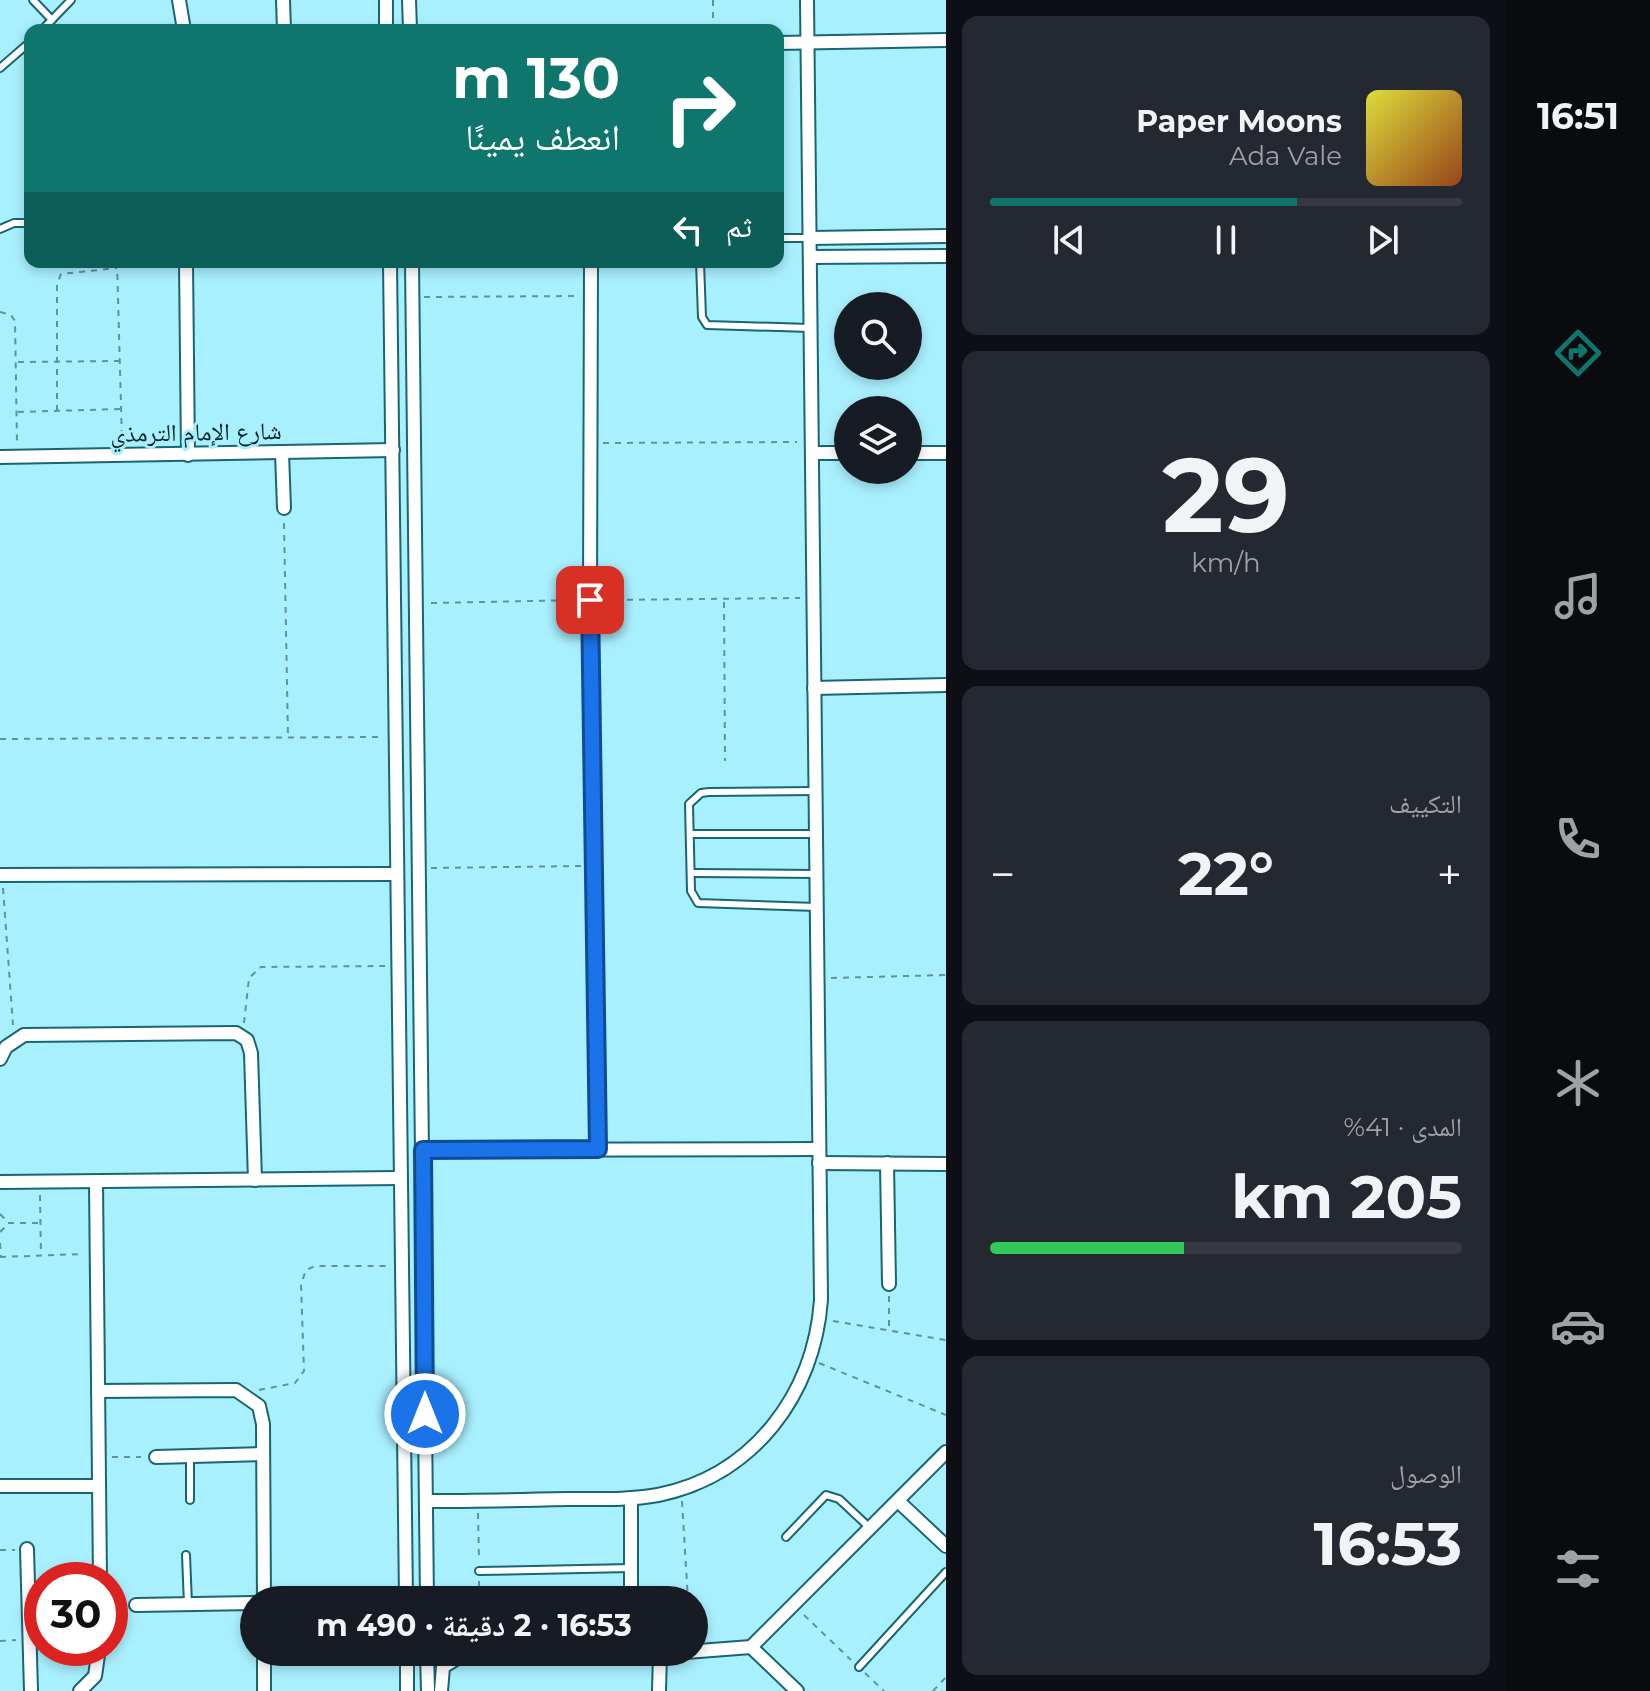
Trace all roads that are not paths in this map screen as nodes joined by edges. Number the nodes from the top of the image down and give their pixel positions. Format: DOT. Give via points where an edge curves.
graph roads {
  1 [pos="33,0"];
  2 [pos="71,0"];
  3 [pos="179,0"];
  4 [pos="283,0"];
  5 [pos="386,0"];
  6 [pos="807,0"];
  7 [pos="410,1"];
  8 [pos="52,20"];
  9 [pos="48,24"];
  10 [pos="183,24"];
  11 [pos="284,24"];
  12 [pos="386,24"];
  13 [pos="410,24"];
  14 [pos="946,40"];
  15 [pos="807,42"];
  16 [pos="784,43"];
  17 [pos="24,47"];
  18 [pos="0,68"];
  19 [pos="24,223"];
  20 [pos="0,229"];
  21 [pos="946,236"];
  22 [pos="784,238"];
  23 [pos="809,238"];
  24 [pos="946,256"];
  25 [pos="810,257"];
  26 [pos="186,268"];
  27 [pos="390,268"];
  28 [pos="412,268"];
  29 [pos="591,268"];
  30 [pos="700,268"];
  31 [pos="810,328"];
  32 [pos="414,390"];
  33 [pos="392,391"];
  34 [pos="812,447"];
  35 [pos="393,450"];
  36 [pos="834,451"];
  37 [pos="282,453"];
  38 [pos="922,453"];
  39 [pos="946,453"];
  40 [pos="188,455"];
  41 [pos="0,457"];
  42 [pos="284,508"];
  43 [pos="393,514"];
  44 [pos="414,515"];
  45 [pos="946,685"];
  46 [pos="814,688"];
  47 [pos="395,789"];
  48 [pos="417,789"];
  49 [pos="815,791"];
  50 [pos="690,834"];
  51 [pos="816,834"];
  52 [pos="691,873"];
  53 [pos="396,874"];
  54 [pos="816,874"];
  55 [pos="1,875"];
  56 [pos="817,907"];
  57 [pos="396,940"];
  58 [pos="419,940"];
  59 [pos="0,1059"];
  60 [pos="399,1074"];
  61 [pos="422,1074"];
  62 [pos="598,1149"];
  63 [pos="819,1149"];
  64 [pos="423,1150"];
  65 [pos="819,1163"];
  66 [pos="887,1163"];
  67 [pos="946,1164"];
  68 [pos="400,1178"];
  69 [pos="255,1180"];
  70 [pos="0,1182"];
  71 [pos="96,1182"];
  72 [pos="401,1237"];
  73 [pos="424,1237"];
  74 [pos="889,1284"];
  75 [pos="98,1391"];
  76 [pos="404,1414"];
  77 [pos="425,1414"];
  78 [pos="946,1453"];
  79 [pos="263,1454"];
  80 [pos="190,1456"];
  81 [pos="156,1457"];
  82 [pos="0,1486"];
  83 [pos="99,1486"];
  84 [pos="631,1498"];
  85 [pos="190,1500"];
  86 [pos="426,1501"];
  87 [pos="898,1501"];
  88 [pos="871,1529"];
  89 [pos="786,1537"];
  90 [pos="946,1546"];
  91 [pos="27,1549"];
  92 [pos="186,1555"];
  93 [pos="406,1560"];
  94 [pos="426,1560"];
  95 [pos="100,1562"];
  96 [pos="631,1568"];
  97 [pos="479,1571"];
  98 [pos="946,1572"];
  99 [pos="264,1586"];
  100 [pos="406,1586"];
  101 [pos="427,1586"];
  102 [pos="631,1586"];
  103 [pos="240,1603"];
  104 [pos="188,1604"];
  105 [pos="136,1605"];
  106 [pos="751,1647"];
  107 [pos="708,1652"];
  108 [pos="96,1666"];
  109 [pos="264,1666"];
  110 [pos="407,1666"];
  111 [pos="427,1666"];
  112 [pos="445,1666"];
  113 [pos="660,1666"];
  114 [pos="859,1667"];
  115 [pos="31,1691"];
  116 [pos="80,1691"];
  117 [pos="264,1691"];
  118 [pos="407,1691"];
  119 [pos="428,1691"];
  120 [pos="441,1691"];
  121 [pos="659,1691"];
  122 [pos="797,1691"];
  1 -- 8 [label="lane"];
  2 -- 8 [label="lane"];
  3 -- 10 [label="street"];
  4 -- 11 [label="street"];
  5 -- 12 [label="street"];
  6 -- 15 [label="street"];
  7 -- 13 [label="street"];
  8 -- 9 [label="lane"];
  14 -- 15 [label="street"];
  15 -- 16 [label="street"];
  15 -- 23 [label="street"];
  17 -- 18 [label="lane"];
  19 -- 20 [label="lane"];
  21 -- 23 [label="street"];
  22 -- 23 [label="lane"];
  23 -- 25 [label="street"];
  24 -- 25 [label="street"];
  25 -- 31 [label="street"];
  26 -- 40 [label="street"];
  27 -- 33 [label="street"];
  28 -- 32 [label="street"];
  29 -- 62 [label="street"];
  30 -- 31 [label="lane" via="702,317 707,325"];
  31 -- 34 [label="street"];
  32 -- 33 [label="street"];
  32 -- 44 [label="street"];
  33 -- 35 [label="street"];
  34 -- 36 [label="street"];
  34 -- 46 [label="street"];
  35 -- 37 [label="street, شارع الإمام الترمذي"];
  35 -- 43 [label="street"];
  37 -- 40 [label="street, شارع الإمام الترمذي"];
  37 -- 42 [label="street"];
  38 -- 39 [label="street"];
  40 -- 41 [label="street, شارع الإمام الترمذي"];
  43 -- 44 [label="street"];
  43 -- 47 [label="street"];
  44 -- 48 [label="street"];
  45 -- 46 [label="street"];
  46 -- 49 [label="street"];
  47 -- 48 [label="street"];
  47 -- 53 [label="street"];
  48 -- 58 [label="street"];
  49 -- 50 [label="lane" via="701,793 689,804"];
  49 -- 51 [label="street"];
  50 -- 51 [label="lane"];
  50 -- 52 [label="lane"];
  51 -- 54 [label="street"];
  52 -- 54 [label="lane"];
  52 -- 56 [label="lane" via="693,898 705,906"];
  53 -- 55 [label="street"];
  53 -- 57 [label="street"];
  54 -- 56 [label="street"];
  56 -- 63 [label="street"];
  57 -- 58 [label="street"];
  57 -- 60 [label="street"];
  58 -- 61 [label="street"];
  59 -- 69 [label="street" via="14,1040 35,1034 242,1036 251,1053"];
  60 -- 61 [label="street"];
  60 -- 68 [label="street"];
  61 -- 64 [label="street"];
  62 -- 63 [label="street"];
  62 -- 64 [label="street"];
  63 -- 65 [label="street"];
  64 -- 73 [label="street"];
  65 -- 66 [label="street"];
  65 -- 84 [label="street" via="820,1319 811,1360 787,1408 752,1449 706,1479"];
  66 -- 67 [label="street"];
  66 -- 74 [label="street"];
  68 -- 69 [label="street"];
  68 -- 72 [label="street"];
  69 -- 71 [label="street"];
  70 -- 71 [label="street"];
  71 -- 75 [label="street"];
  72 -- 73 [label="street"];
  72 -- 76 [label="street"];
  73 -- 77 [label="street"];
  75 -- 79 [label="street" via="245,1393 262,1415"];
  75 -- 83 [label="street"];
  76 -- 77 [label="street"];
  76 -- 93 [label="street"];
  77 -- 86 [label="street"];
  78 -- 87 [label="street"];
  79 -- 80 [label="street"];
  79 -- 99 [label="street"];
  80 -- 81 [label="street"];
  80 -- 85 [label="lane"];
  82 -- 83 [label="street"];
  83 -- 95 [label="street"];
  84 -- 86 [label="street"];
  84 -- 96 [label="street"];
  86 -- 94 [label="street"];
  87 -- 88 [label="street"];
  87 -- 90 [label="street"];
  88 -- 89 [label="lane" via="839,1499 826,1495"];
  88 -- 106 [label="street"];
  91 -- 115 [label="street"];
  92 -- 104 [label="lane"];
  93 -- 94 [label="street"];
  93 -- 100 [label="street"];
  94 -- 101 [label="street"];
  96 -- 97 [label="lane"];
  96 -- 102 [label="street"];
  98 -- 114 [label="lane"];
  103 -- 104 [label="street"];
  104 -- 105 [label="street"];
  106 -- 107 [label="street"];
  106 -- 122 [label="street"];
  108 -- 116 [label="street" via="95,1676"];
  109 -- 117 [label="street"];
  110 -- 118 [label="street"];
  111 -- 119 [label="street"];
  112 -- 120 [label="street"];
  113 -- 121 [label="street"];
}
